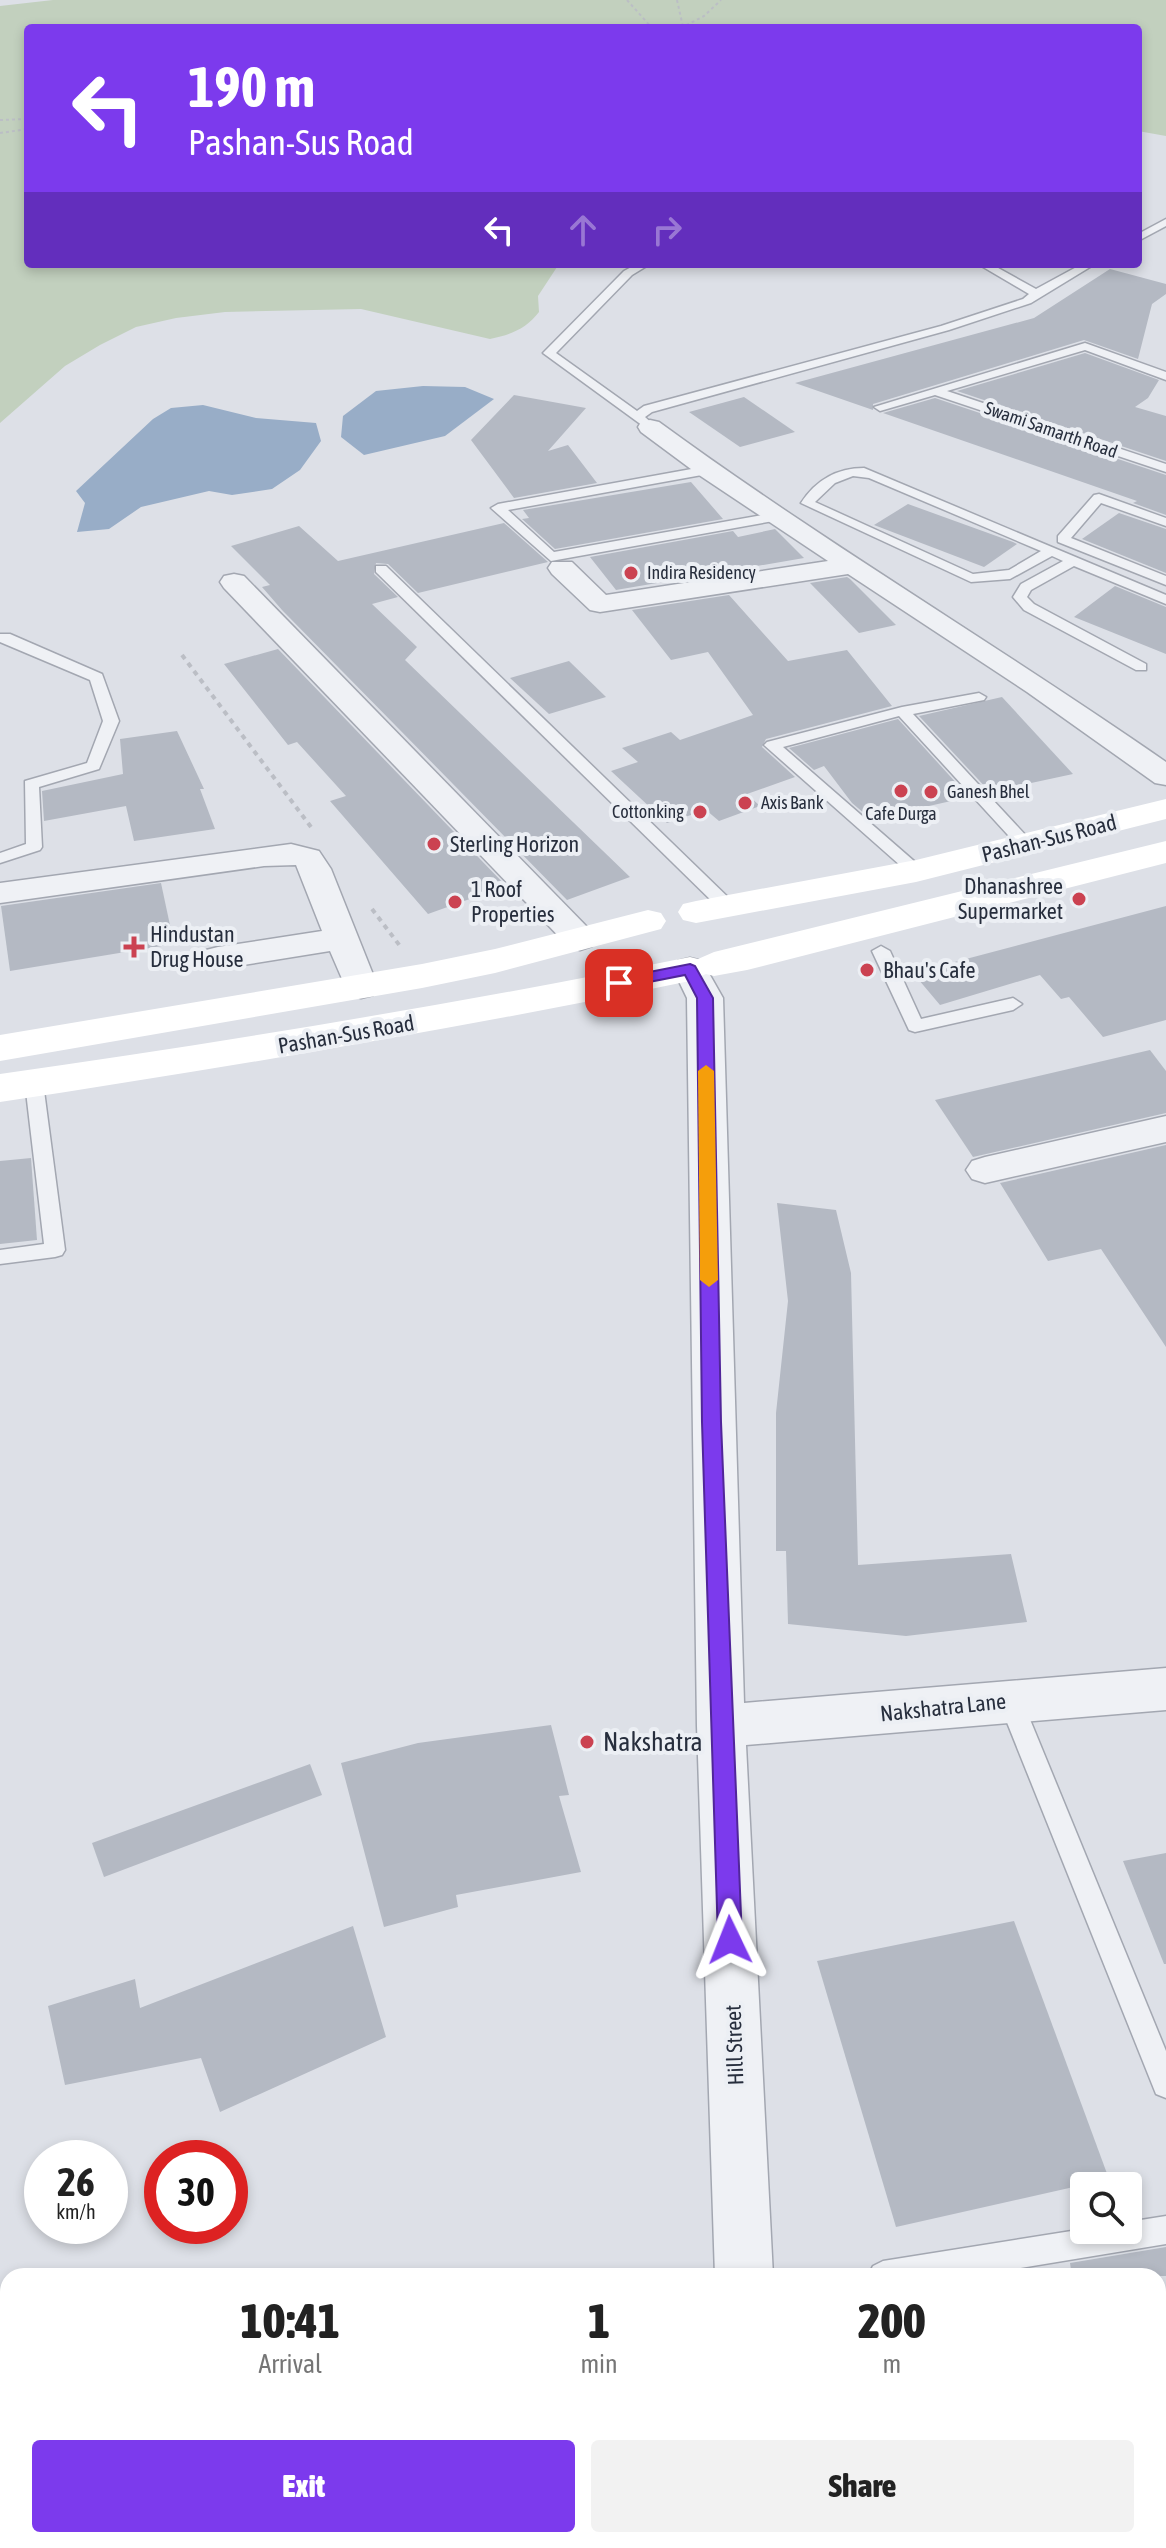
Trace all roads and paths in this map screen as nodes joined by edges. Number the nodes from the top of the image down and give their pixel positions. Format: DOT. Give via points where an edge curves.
graph roads {
  1 [pos="627,0"];
  2 [pos="677,0"];
  3 [pos="721,0"];
  4 [pos="648,24"];
  5 [pos="681,24"];
  6 [pos="689,24"];
  7 [pos="24,119"];
  8 [pos="0,120"];
  9 [pos="24,130"];
  10 [pos="0,133"];
  11 [pos="1166,222"];
  12 [pos="1142,236"];
  13 [pos="637,268"];
  14 [pos="991,268"];
  15 [pos="1083,268"];
  16 [pos="1035,294"];
  17 [pos="1166,376"];
  18 [pos="936,391"];
  19 [pos="880,407"];
  20 [pos="644,422"];
  21 [pos="1166,468"];
  22 [pos="708,470"];
  23 [pos="779,516"];
  24 [pos="1166,522"];
  25 [pos="1051,551"];
  26 [pos="1073,561"];
  27 [pos="853,565"];
  28 [pos="562,568"];
  29 [pos="381,569"];
  30 [pos="1166,581"];
  31 [pos="234,582"];
  32 [pos="1166,600"];
  33 [pos="0,638"];
  34 [pos="182,655"];
  35 [pos="1141,667"];
  36 [pos="979,697"];
  37 [pos="902,711"];
  38 [pos="1166,776"];
  39 [pos="1166,809"];
  40 [pos="314,831"];
  41 [pos="1025,844"];
  42 [pos="1166,852"];
  43 [pos="0,858"];
  44 [pos="916,871"];
  45 [pos="0,893"];
  46 [pos="370,906"];
  47 [pos="712,910"];
  48 [pos="648,921"];
  49 [pos="342,938"];
  50 [pos="580,939"];
  51 [pos="881,951"];
  52 [pos="218,958"];
  53 [pos="422,976"];
  54 [pos="703,977"];
  55 [pos="361,987"];
  56 [pos="1013,1004"];
  57 [pos="0,1048"];
  58 [pos="17,1085"];
  59 [pos="1166,1129"];
  60 [pos="985,1170"];
  61 [pos="0,1257"];
  62 [pos="1166,1689"];
  63 [pos="1010,1700"];
  64 [pos="721,1726"];
  65 [pos="1166,2084"];
  66 [pos="1166,2230"];
  67 [pos="744,2268"];
  68 [pos="932,2268"];
  1 -- 4 [label="path"];
  2 -- 5 [label="path"];
  3 -- 6 [label="path"];
  7 -- 8 [label="path"];
  9 -- 10 [label="path"];
  11 -- 12 [label="lane"];
  13 -- 20 [label="lane" via="549,353"];
  14 -- 16 [label="lane"];
  15 -- 16 [label="lane"];
  16 -- 20 [label="lane" via="945,328 648,409"];
  17 -- 18 [label="lane" via="1085,346"];
  18 -- 19 [label="lane"];
  18 -- 21 [label="lane, Swami Samarth Road"];
  20 -- 22 [label="street"];
  22 -- 23 [label="street"];
  22 -- 23 [label="lane" via="498,508 551,557"];
  23 -- 27 [label="street"];
  24 -- 30 [label="lane" via="1099,498 1063,539"];
  25 -- 25 [label="lane" via="998,580 971,578 808,503 825,483 863,471"];
  25 -- 26 [label="lane"];
  26 -- 32 [label="lane"];
  26 -- 35 [label="lane" via="1026,587 1020,597 1029,607"];
  27 -- 28 [label="street" via="600,604"];
  27 -- 38 [label="street"];
  29 -- 47 [label="lane" via="658,836"];
  31 -- 50 [label="street"];
  33 -- 43 [label="lane" via="97,677 111,721 94,766 31,784 34,847"];
  34 -- 40 [label="path"];
  36 -- 37 [label="lane"];
  37 -- 41 [label="lane"];
  37 -- 44 [label="lane" via="772,745"];
  39 -- 41 [label="main road, Pashan-Sus Road"];
  41 -- 44 [label="main road, Pashan-Sus Road"];
  42 -- 54 [label="main road, Pashan-Sus Road" via="747,958"];
  44 -- 47 [label="main road, Pashan-Sus Road"];
  45 -- 49 [label="street" via="291,854 308,858 315,869"];
  46 -- 53 [label="path"];
  47 -- 48 [label="main road" via="669,912"];
  47 -- 54 [label="main road" via="732,941"];
  48 -- 50 [label="main road, Pashan-Sus Road"];
  48 -- 54 [label="main road" via="638,933 644,953"];
  49 -- 52 [label="street"];
  49 -- 55 [label="street"];
  50 -- 53 [label="main road, Pashan-Sus Road"];
  51 -- 56 [label="lane" via="915,1026"];
  53 -- 55 [label="main road, Pashan-Sus Road"];
  54 -- 58 [label="main road, Pashan-Sus Road"];
  54 -- 64 [label="street, Hill Street"];
  55 -- 57 [label="main road, Pashan-Sus Road"];
  58 -- 61 [label="lane" via="55,1250"];
  59 -- 60 [label="street"];
  62 -- 63 [label="street, Nakshatra Lane"];
  63 -- 64 [label="street, Nakshatra Lane"];
  63 -- 65 [label="lane"];
  64 -- 67 [label="street, Hill Street"];
  66 -- 68 [label="lane"];
}
